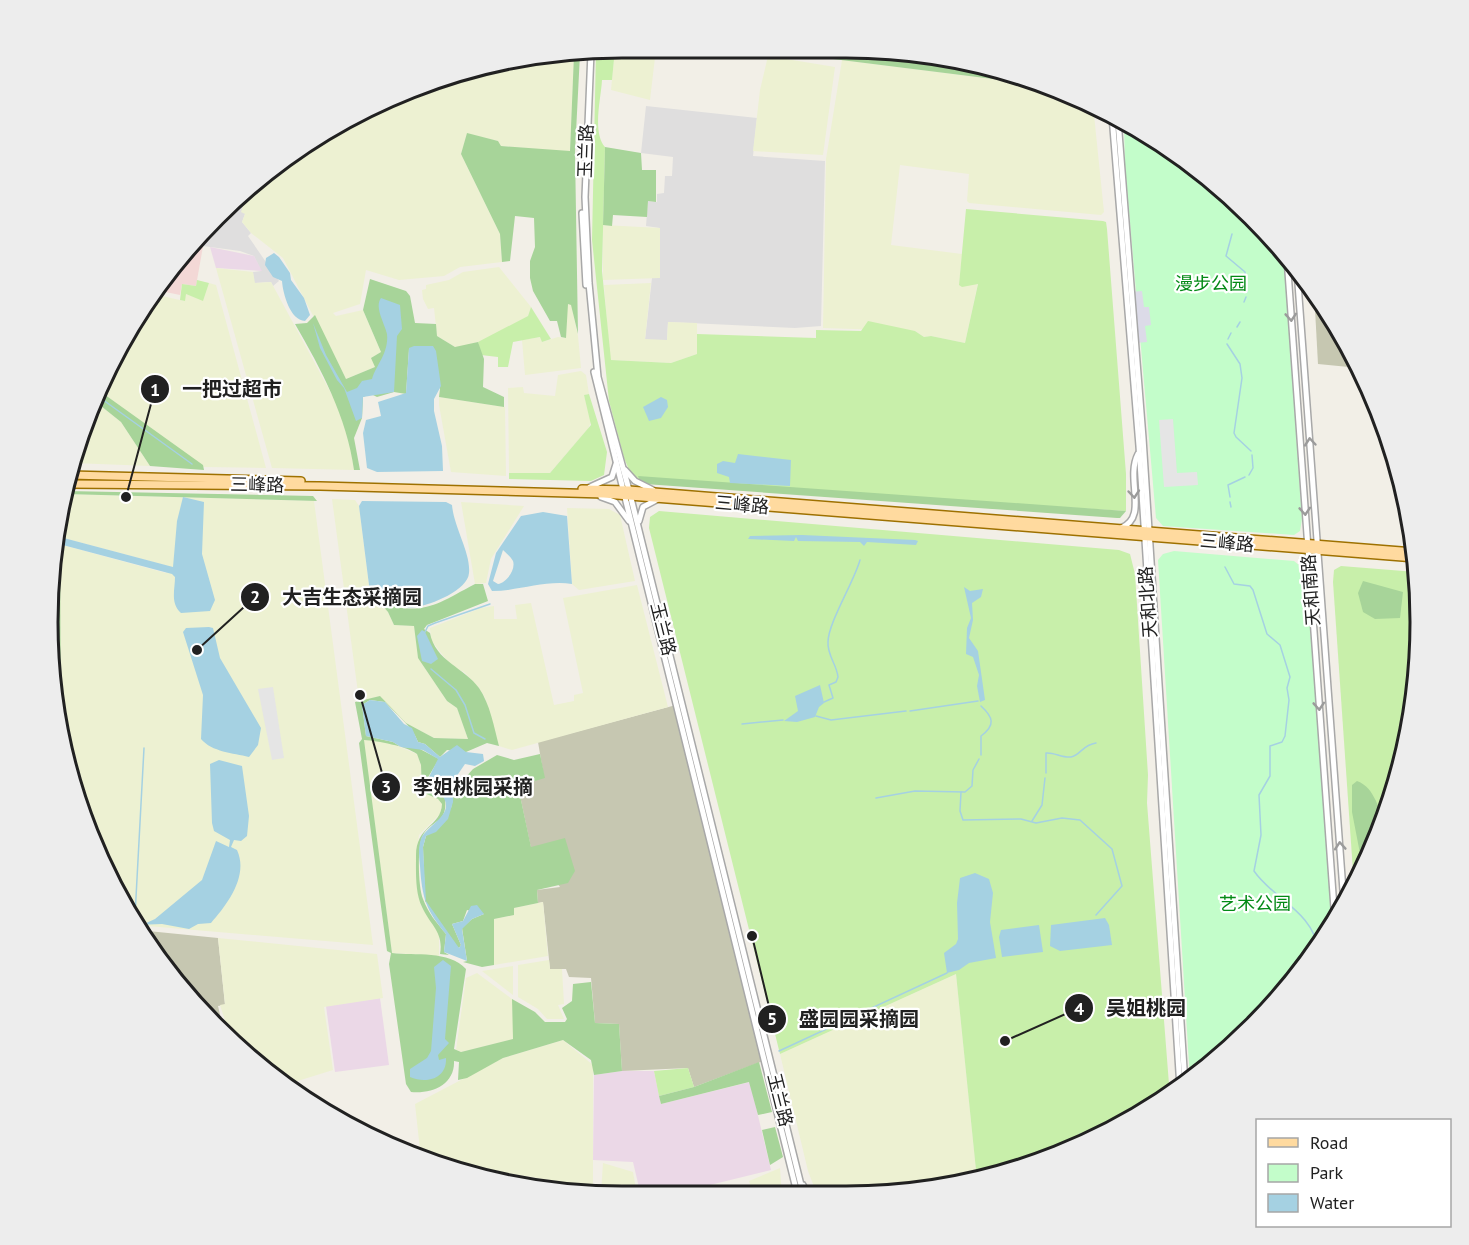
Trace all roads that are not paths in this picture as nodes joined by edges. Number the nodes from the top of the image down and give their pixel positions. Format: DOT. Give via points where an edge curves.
graph roads {
  1 [pos="589,60"];
  2 [pos="1113,126"];
  3 [pos="1119,129"];
  4 [pos="1288,272"];
  5 [pos="1297,283"];
  6 [pos="1139,452"];
  7 [pos="617,454"];
  8 [pos="78,475"];
  9 [pos="76,484"];
  10 [pos="584,491"];
  11 [pos="627,493"];
  12 [pos="664,495"];
  13 [pos="1119,529"];
  14 [pos="1147,533"];
  15 [pos="638,535"];
  16 [pos="1308,546"];
  17 [pos="1319,547"];
  18 [pos="1406,552"];
  19 [pos="1407,557"];
  20 [pos="1343,889"];
  21 [pos="1334,906"];
  22 [pos="1184,1074"];
  23 [pos="1179,1077"];
  24 [pos="796,1176"];
  25 [pos="794,1186"];
  26 [pos="797,1186"];
  27 [pos="800,1186"];
  28 [pos="802,1186"];
  1 -- 7 [label="street, 玉兰路" via="582,191 585,277 595,378"];
  2 -- 6 [label="street, 天和北路"];
  3 -- 14 [label="street, 天和北路"];
  4 -- 16 [label="street, 天和南路, one-way"];
  17 -- 5 [label="street, 天和南路, one-way"];
  6 -- 13 [label="street, one-way" via="1132,469 1135,516 1129,525"];
  6 -- 14 [label="street, 天和北路"];
  7 -- 10 [label="street" via="612,477"];
  7 -- 11 [label="street, 玉兰路"];
  7 -- 12 [label="street" via="635,481"];
  8 -- 10 [label="main road, 三峰路"];
  9 -- 10 [label="main road, 三峰路"];
  10 -- 11 [label="main road, 三峰路"];
  10 -- 15 [label="street" via="615,502"];
  11 -- 12 [label="main road, 三峰路"];
  11 -- 15 [label="street, 玉兰路"];
  12 -- 13 [label="main road, 三峰路"];
  12 -- 14 [label="main road, 三峰路"];
  12 -- 15 [label="street" via="643,507"];
  13 -- 14 [label="main road, 三峰路"];
  14 -- 16 [label="main road, 三峰路"];
  14 -- 22 [label="street, 天和北路"];
  14 -- 23 [label="street, 天和北路"];
  15 -- 24 [label="street, 玉兰路"];
  16 -- 17 [label="main road, 三峰路"];
  16 -- 21 [label="street, 天和南路, one-way"];
  17 -- 18 [label="main road, 三峰路"];
  17 -- 19 [label="main road, 三峰路"];
  20 -- 17 [label="street, 天和南路, one-way"];
  24 -- 25 [label="street"];
  24 -- 26 [label="street, 玉兰路"];
  24 -- 27 [label="street, 玉兰路"];
  24 -- 28 [label="street"];
}
